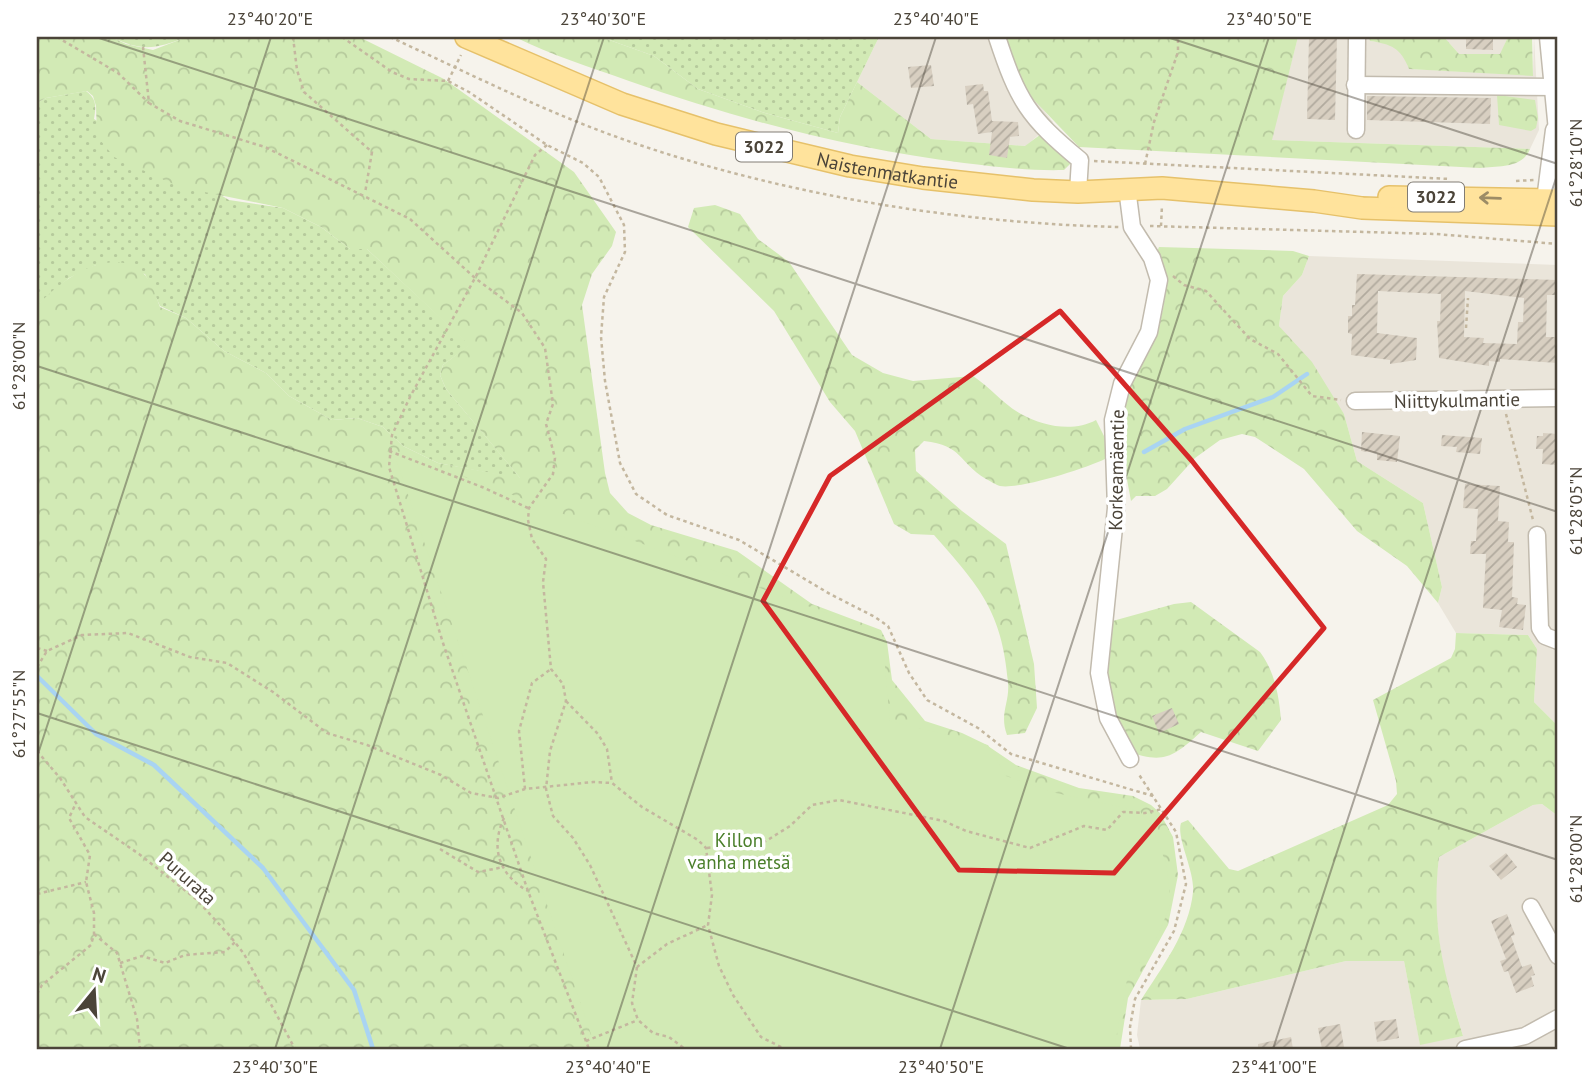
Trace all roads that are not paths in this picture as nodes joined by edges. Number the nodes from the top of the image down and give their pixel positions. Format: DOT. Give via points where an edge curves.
graph roads {
  1 [pos="466,37"];
  2 [pos="997,37"];
  3 [pos="1357,37"];
  4 [pos="1548,37"];
  5 [pos="1355,85"];
  6 [pos="1555,87"];
  7 [pos="1356,130"];
  8 [pos="1556,134"];
  9 [pos="1078,192"];
  10 [pos="1127,194"];
  11 [pos="1550,202"];
  12 [pos="1558,398"];
  13 [pos="1355,401"];
  14 [pos="1537,535"];
  15 [pos="1558,641"];
  16 [pos="1130,759"];
  17 [pos="1531,907"];
  18 [pos="1558,956"];
  19 [pos="1558,1018"];
  20 [pos="1525,1043"];
  21 [pos="1465,1049"];
  1 -- 9 [label="main road, Naistenmatkantie / 3022" via="622,104 780,151 985,187"];
  2 -- 9 [label="street" via="1023,104 1080,160"];
  3 -- 5 [label="street"];
  4 -- 6 [label="street"];
  5 -- 6 [label="street"];
  5 -- 7 [label="street"];
  6 -- 8 [label="street"];
  8 -- 11 [label="street"];
  9 -- 10 [label="main road, Naistenmatkantie / 3022"];
  10 -- 11 [label="main road, Naistenmatkantie / 3022"];
  10 -- 16 [label="street, Korkeamäentie" via="1132,227 1152,258 1158,280 1149,332 1122,384 1113,420 1116,519 1099,673 1108,718"];
  12 -- 13 [label="street, Niittykulmantie"];
  14 -- 15 [label="street" via="1540,628 1545,636"];
  17 -- 18 [label="street"];
  19 -- 20 [label="street"];
  20 -- 21 [label="street"];
}
